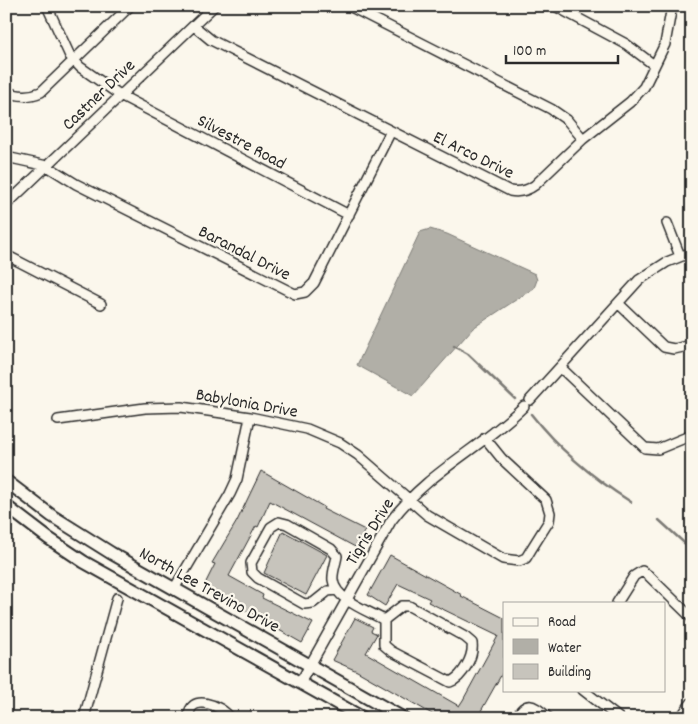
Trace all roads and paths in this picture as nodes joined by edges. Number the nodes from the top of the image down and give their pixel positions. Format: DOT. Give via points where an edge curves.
graph roads {
  1 [pos="47,6"];
  2 [pos="130,6"];
  3 [pos="214,6"];
  4 [pos="349,6"];
  5 [pos="555,6"];
  6 [pos="672,6"];
  7 [pos="194,26"];
  8 [pos="74,61"];
  9 [pos="654,65"];
  10 [pos="6,91"];
  11 [pos="120,96"];
  12 [pos="391,131"];
  13 [pos="583,139"];
  14 [pos="6,157"];
  15 [pos="47,166"];
  16 [pos="6,206"];
  17 [pos="349,215"];
  18 [pos="666,223"];
  19 [pos="692,252"];
  20 [pos="6,255"];
  21 [pos="680,256"];
  22 [pos="102,304"];
  23 [pos="619,304"];
  24 [pos="692,345"];
  25 [pos="561,368"];
  26 [pos="250,416"];
  27 [pos="58,420"];
  28 [pos="692,435"];
  29 [pos="485,438"];
  30 [pos="6,481"];
  31 [pos="408,500"];
  32 [pos="6,506"];
  33 [pos="174,589"];
  34 [pos="337,590"];
  35 [pos="116,598"];
  36 [pos="346,599"];
  37 [pos="618,602"];
  38 [pos="692,618"];
  39 [pos="384,620"];
  40 [pos="309,665"];
  41 [pos="300,683"];
  42 [pos="586,692"];
  43 [pos="692,702"];
  44 [pos="84,718"];
  45 [pos="189,718"];
  46 [pos="230,718"];
  47 [pos="363,718"];
  48 [pos="403,718"];
  49 [pos="516,718"];
  50 [pos="549,718"];
  51 [pos="619,718"];
  52 [pos="680,718"];
  1 -- 8 [label="street"];
  2 -- 8 [label="street"];
  3 -- 7 [label="street, Castner Drive"];
  4 -- 13 [label="street" via="551,109 568,120"];
  5 -- 9 [label="street" via="626,44"];
  6 -- 9 [label="street, El Arco Drive" via="665,44"];
  7 -- 11 [label="street, Castner Drive"];
  7 -- 12 [label="street, El Arco Drive" via="211,40"];
  8 -- 10 [label="street" via="41,92 32,96"];
  8 -- 11 [label="street, Silvestre Road"];
  9 -- 13 [label="street, El Arco Drive" via="638,95"];
  11 -- 15 [label="street, Castner Drive"];
  11 -- 17 [label="street, Silvestre Road"];
  12 -- 13 [label="street, El Arco Drive" via="517,192 535,185"];
  12 -- 17 [label="street, Barandal Drive"];
  14 -- 15 [label="street, Barandal Drive"];
  15 -- 16 [label="street, Castner Drive"];
  15 -- 17 [label="street, Barandal Drive" via="76,184 296,294 306,292 314,284"];
  18 -- 21 [label="street"];
  19 -- 21 [label="street, Tigris Drive"];
  20 -- 22 [label="street"];
  21 -- 23 [label="street, Tigris Drive" via="639,280"];
  23 -- 24 [label="street" via="664,347 674,350"];
  23 -- 25 [label="street, Tigris Drive"];
  25 -- 28 [label="street" via="645,448 658,448"];
  25 -- 29 [label="street, Tigris Drive" via="508,422"];
  26 -- 27 [label="street, Babylonia Drive" via="181,408 145,408"];
  26 -- 31 [label="street, Babylonia Drive" via="306,429 340,443"];
  26 -- 33 [label="street" via="237,479"];
  29 -- 31 [label="street, Tigris Drive" via="430,479"];
  29 -- 31 [label="street, Babylonia Drive" via="502,459 546,500 549,521 526,558 513,562 503,559 427,515"];
  30 -- 33 [label="main road, North Lee Trevino Drive" via="52,516"];
  31 -- 36 [label="street, Tigris Drive" via="391,521"];
  32 -- 41 [label="main road" via="84,562"];
  33 -- 40 [label="main road, North Lee Trevino Drive"];
  34 -- 34 [label="street" via="332,578 337,556 331,549 287,524 279,522 271,527 251,563 252,572 258,578 304,604 313,603 328,591"];
  34 -- 36 [label="street"];
  35 -- 44 [label="street"];
  36 -- 39 [label="street"];
  36 -- 40 [label="street, Tigris Drive"];
  37 -- 38 [label="street" via="634,576 642,572"];
  39 -- 39 [label="street" via="384,645 443,680 457,680 473,652 472,643 465,637 409,606 402,606"];
  40 -- 41 [label="street, Tigris Drive"];
  40 -- 48 [label="main road, North Lee Trevino Drive"];
  41 -- 47 [label="main road"];
  42 -- 51 [label="street"];
  43 -- 52 [label="street"];
  45 -- 46 [label="street" via="192,708 202,702 222,710"];
  49 -- 50 [label="street" via="521,710 533,706"];
}
